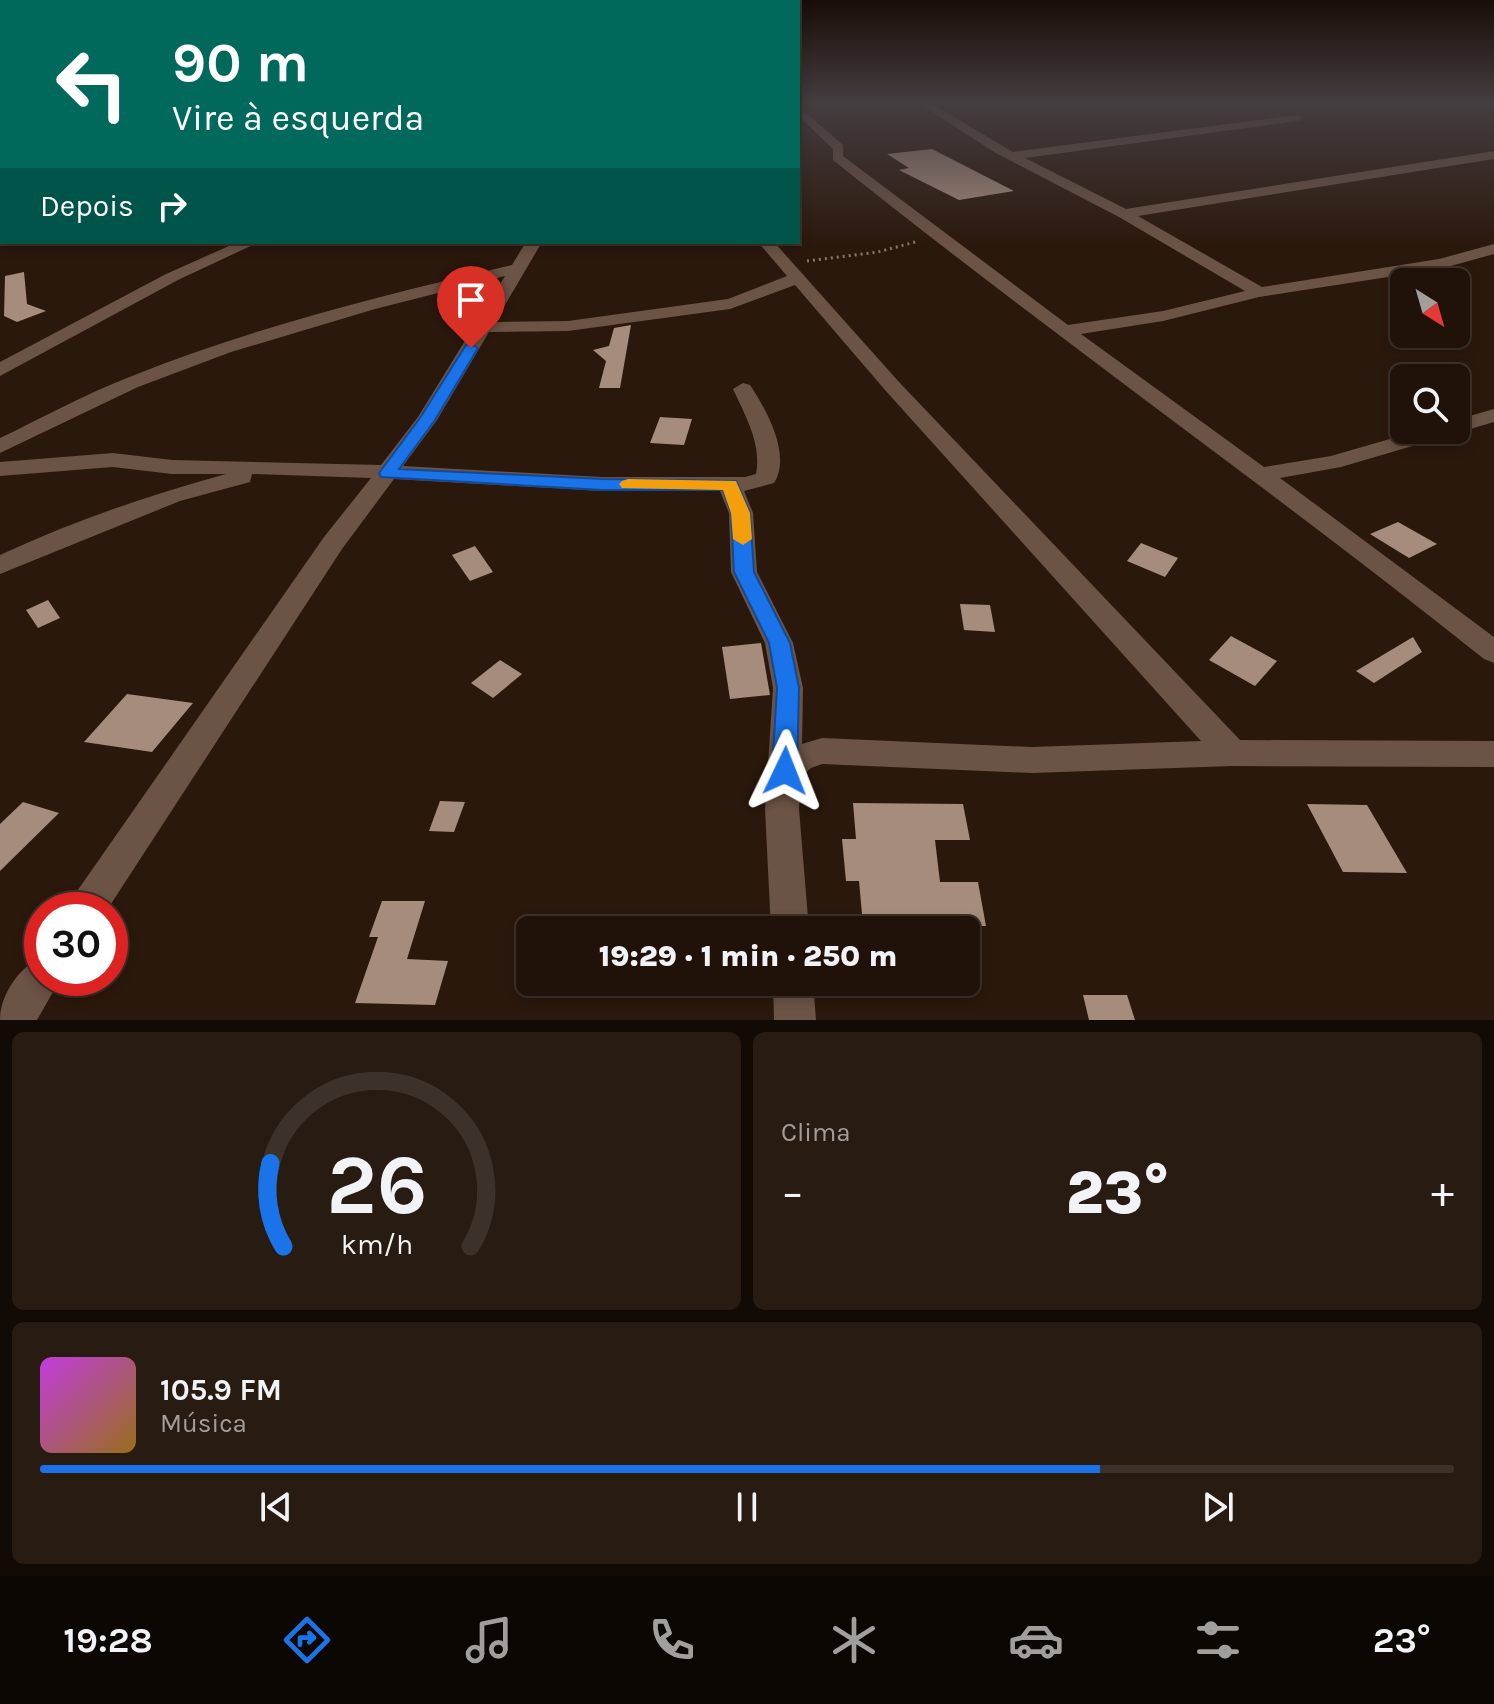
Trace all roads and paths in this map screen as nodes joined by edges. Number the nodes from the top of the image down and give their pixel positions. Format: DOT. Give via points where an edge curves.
graph roads {
  1 [pos="839,150"];
  2 [pos="1001,150"];
  3 [pos="1060,150"];
  4 [pos="1494,155"];
  5 [pos="1012,156"];
  6 [pos="1124,214"];
  7 [pos="936,237"];
  8 [pos="227,244"];
  9 [pos="246,244"];
  10 [pos="533,244"];
  11 [pos="768,244"];
  12 [pos="1494,249"];
  13 [pos="515,269"];
  14 [pos="172,277"];
  15 [pos="797,278"];
  16 [pos="1259,292"];
  17 [pos="485,327"];
  18 [pos="1065,331"];
  19 [pos="0,370"];
  20 [pos="743,389"];
  21 [pos="1494,415"];
  22 [pos="1470,423"];
  23 [pos="1395,444"];
  24 [pos="0,446"];
  25 [pos="280,468"];
  26 [pos="0,469"];
  27 [pos="387,473"];
  28 [pos="1261,474"];
  29 [pos="729,484"];
  30 [pos="0,565"];
  31 [pos="1494,652"];
  32 [pos="1232,753"];
  33 [pos="1494,754"];
  34 [pos="785,771"];
  35 [pos="98,892"];
  36 [pos="789,916"];
  37 [pos="29,996"];
  38 [pos="794,996"];
  39 [pos="13,1020"];
  40 [pos="795,1020"];
  1 -- 7 [label="street" via="837,157"];
  2 -- 5 [label="street"];
  3 -- 5 [label="street"];
  4 -- 6 [label="street"];
  5 -- 6 [label="street"];
  6 -- 16 [label="street"];
  7 -- 15 [label="path"];
  7 -- 18 [label="street"];
  8 -- 14 [label="street"];
  9 -- 14 [label="street"];
  10 -- 13 [label="street"];
  11 -- 15 [label="street"];
  12 -- 16 [label="street" via="1440,264"];
  13 -- 17 [label="street"];
  13 -- 24 [label="street" via="234,346 131,384"];
  14 -- 19 [label="street"];
  15 -- 17 [label="street" via="730,304 568,326"];
  15 -- 32 [label="street"];
  16 -- 18 [label="street" via="1163,316"];
  17 -- 27 [label="street"];
  18 -- 28 [label="street"];
  20 -- 29 [label="street" via="760,424 770,468 766,478 755,483"];
  21 -- 22 [label="street"];
  23 -- 28 [label="street"];
  25 -- 26 [label="street" via="172,467 113,460"];
  25 -- 27 [label="street"];
  25 -- 30 [label="street" via="172,496"];
  27 -- 29 [label="street" via="602,484"];
  27 -- 35 [label="street" via="333,543"];
  28 -- 31 [label="street"];
  29 -- 34 [label="street" via="741,513 744,572 779,643 788,688"];
  32 -- 33 [label="street"];
  32 -- 34 [label="street" via="1032,760 822,751 800,758"];
  34 -- 36 [label="street" via="782,809"];
  37 -- 39 [label="street"];
  38 -- 40 [label="street"];
}
